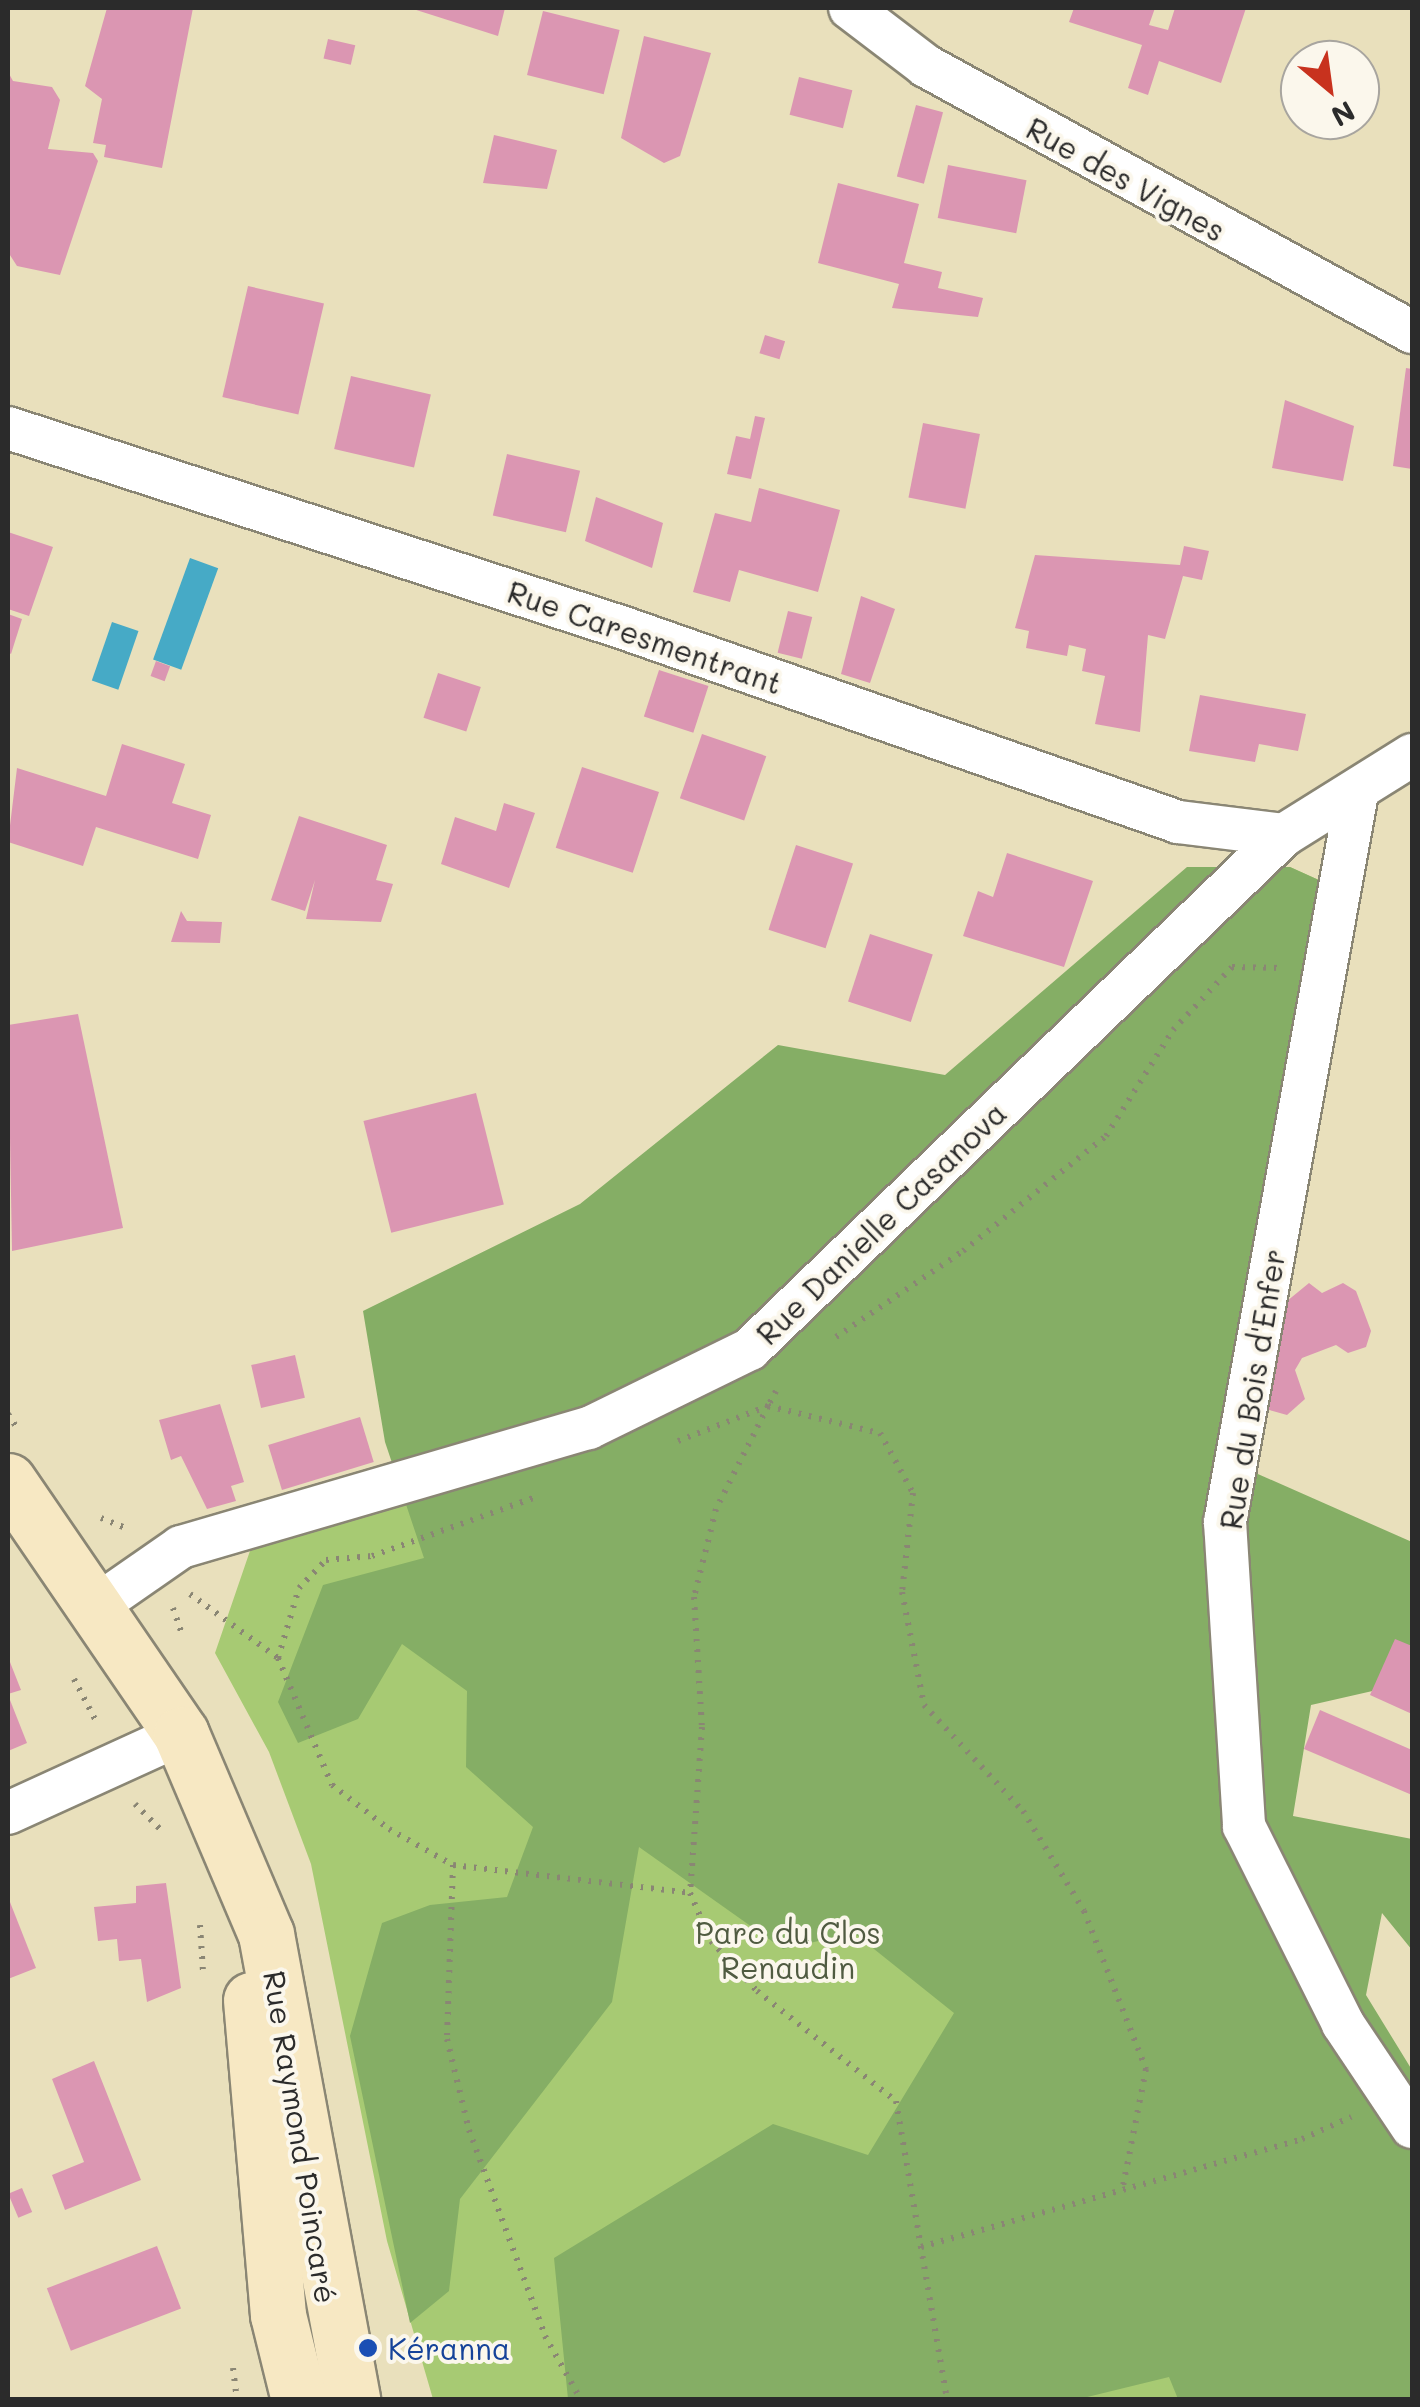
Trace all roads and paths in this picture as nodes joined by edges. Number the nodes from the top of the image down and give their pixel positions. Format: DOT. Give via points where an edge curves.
graph roads {
  1 [pos="850,8"];
  2 [pos="1412,332"];
  3 [pos="8,428"];
  4 [pos="1412,755"];
  5 [pos="1357,792"];
  6 [pos="1284,835"];
  7 [pos="1326,968"];
  8 [pos="817,1350"];
  9 [pos="785,1372"];
  10 [pos="768,1406"];
  11 [pos="656,1450"];
  12 [pos="8,1481"];
  13 [pos="545,1493"];
  14 [pos="155,1564"];
  15 [pos="96,1606"];
  16 [pos="278,1658"];
  17 [pos="69,1669"];
  18 [pos="181,1734"];
  19 [pos="118,1764"];
  20 [pos="8,1813"];
  21 [pos="174,1842"];
  22 [pos="453,1865"];
  23 [pos="219,1890"];
  24 [pos="690,1893"];
  25 [pos="204,1982"];
  26 [pos="1403,2112"];
  27 [pos="1122,2190"];
  28 [pos="921,2247"];
  29 [pos="232,2356"];
  30 [pos="236,2400"];
  31 [pos="299,2400"];
  32 [pos="352,2400"];
  33 [pos="582,2400"];
  34 [pos="947,2400"];
  1 -- 2 [label="street, Rue des Vignes" via="926,66"];
  3 -- 6 [label="street, Rue Caresmentrant" via="621,627 1178,822"];
  4 -- 5 [label="street, Rue Danielle Casanova"];
  5 -- 6 [label="street, Rue Danielle Casanova"];
  5 -- 7 [label="street, Rue du Bois d'Enfer"];
  6 -- 14 [label="street, Rue Danielle Casanova" via="750,1349 589,1428 204,1539"];
  7 -- 8 [label="path" via="1232,967 1173,1030 1106,1136 964,1251"];
  7 -- 26 [label="street, Rue du Bois d'Enfer" via="1226,1522 1244,1826 1343,2024"];
  9 -- 10 [label="path"];
  10 -- 11 [label="path"];
  10 -- 24 [label="path" via="716,1509 694,1597 702,1727"];
  10 -- 27 [label="path" via="880,1432 913,1493 902,1592 924,1704 1023,1811 1084,1911 1146,2069"];
  12 -- 15 [label="main road, Rue Raymond Poincaré"];
  13 -- 16 [label="path" via="372,1556 326,1560 299,1588"];
  14 -- 15 [label="street, Rue Danielle Casanova"];
  14 -- 16 [label="path"];
  15 -- 18 [label="main road, Rue Raymond Poincaré"];
  16 -- 22 [label="path" via="332,1785"];
  17 -- 19 [label="path"];
  18 -- 19 [label="street"];
  18 -- 23 [label="main road, Rue Raymond Poincaré"];
  19 -- 20 [label="street"];
  19 -- 21 [label="path" via="132,1801"];
  22 -- 24 [label="path"];
  22 -- 33 [label="path" via="452,2057 546,2336"];
  23 -- 25 [label="path"];
  23 -- 31 [label="main road, Rue Raymond Poincaré" via="278,2315"];
  23 -- 32 [label="main road, Rue Raymond Poincaré" via="266,1934 296,2071 328,2306"];
  24 -- 28 [label="path" via="711,1941 757,1992 896,2100"];
  26 -- 27 [label="path"];
  27 -- 28 [label="path"];
  28 -- 34 [label="path"];
  29 -- 30 [label="path"];
}
